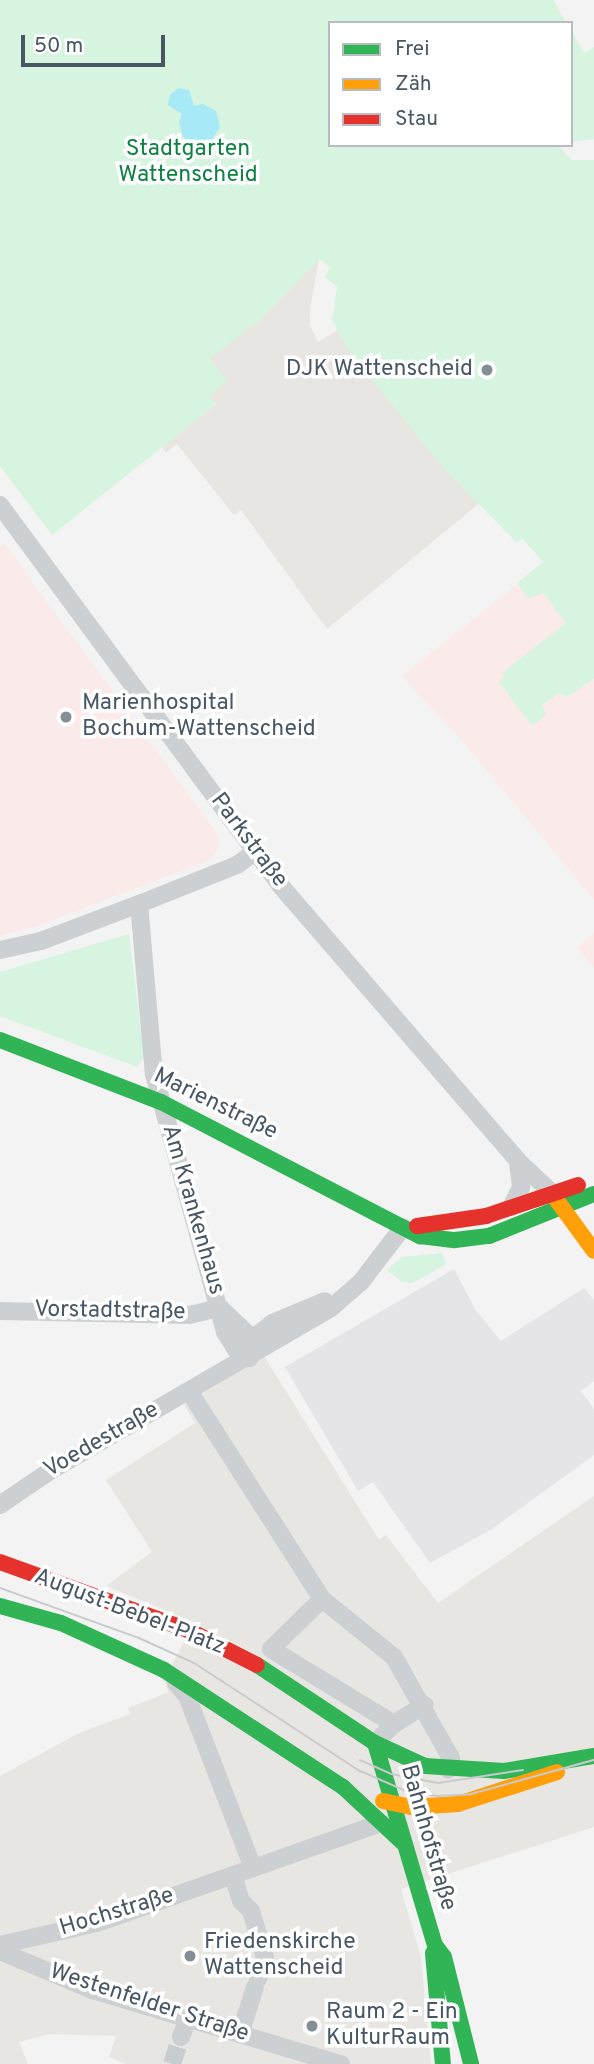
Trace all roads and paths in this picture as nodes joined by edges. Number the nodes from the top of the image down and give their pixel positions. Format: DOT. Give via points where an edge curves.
graph roads {
  1 [pos="0,505"];
  2 [pos="256,851"];
  3 [pos="139,904"];
  4 [pos="0,950"];
  5 [pos="0,1040"];
  6 [pos="161,1102"];
  7 [pos="518,1161"];
  8 [pos="594,1179"];
  9 [pos="594,1194"];
  10 [pos="558,1201"];
  11 [pos="511,1207"];
  12 [pos="403,1227"];
  13 [pos="594,1251"];
  14 [pos="338,1298"];
  15 [pos="220,1308"];
  16 [pos="0,1311"];
  17 [pos="252,1338"];
  18 [pos="243,1355"];
  19 [pos="189,1391"];
  20 [pos="0,1505"];
  21 [pos="0,1562"];
  22 [pos="322,1599"];
  23 [pos="0,1606"];
  24 [pos="164,1670"];
  25 [pos="424,1705"];
  26 [pos="394,1724"];
  27 [pos="376,1743"];
  28 [pos="587,1758"];
  29 [pos="448,1770"];
  30 [pos="343,1787"];
  31 [pos="396,1803"];
  32 [pos="381,1823"];
  33 [pos="402,1842"];
  34 [pos="253,1868"];
  35 [pos="233,1875"];
  36 [pos="0,1945"];
  37 [pos="435,1945"];
  38 [pos="0,1951"];
  39 [pos="187,2019"];
  40 [pos="240,2034"];
  41 [pos="181,2037"];
  42 [pos="341,2064"];
  43 [pos="443,2064"];
  44 [pos="471,2064"];
  1 -- 2 [label="street, Parkstraße"];
  2 -- 3 [label="street" via="237,865"];
  2 -- 7 [label="street, Parkstraße"];
  3 -- 4 [label="street" via="41,941"];
  3 -- 6 [label="street, Am Krankenhaus" via="154,1074"];
  5 -- 6 [label="street, Marienstraße"];
  6 -- 12 [label="street, Marienstraße"];
  6 -- 15 [label="street, Am Krankenhaus"];
  7 -- 10 [label="street, Parkstraße"];
  7 -- 11 [label="street" via="522,1187"];
  8 -- 10 [label="street"];
  9 -- 10 [label="street"];
  10 -- 11 [label="street"];
  10 -- 12 [label="street" via="478,1237 438,1239"];
  10 -- 13 [label="street"];
  11 -- 12 [label="street" via="465,1221"];
  12 -- 14 [label="street, Voedestraße" via="361,1282"];
  14 -- 17 [label="street, Voedestraße" via="287,1315"];
  14 -- 18 [label="street, Voedestraße" via="331,1308"];
  15 -- 16 [label="street, Vorstadtstraße" via="189,1315"];
  15 -- 17 [label="street, Am Krankenhaus"];
  15 -- 18 [label="street, Am Krankenhaus" via="225,1332"];
  17 -- 18 [label="street"];
  18 -- 19 [label="street, Voedestraße"];
  19 -- 20 [label="street, Voedestraße"];
  19 -- 22 [label="street"];
  21 -- 27 [label="street, August-Bebel-Platz" via="188,1630 257,1665"];
  22 -- 25 [label="street" via="394,1657"];
  22 -- 26 [label="street" via="271,1649"];
  23 -- 24 [label="street, August-Bebel-Platz" via="61,1623"];
  24 -- 30 [label="street, August-Bebel-Platz"];
  24 -- 34 [label="street, August-Bebel-Platz" via="187,1696"];
  25 -- 26 [label="street"];
  25 -- 29 [label="street" via="451,1758"];
  26 -- 27 [label="street"];
  27 -- 29 [label="street" via="425,1766"];
  27 -- 31 [label="street, Bahnhofstraße"];
  28 -- 29 [label="street" via="504,1771"];
  28 -- 31 [label="street" via="510,1790 458,1804"];
  30 -- 31 [label="street, August-Bebel-Platz"];
  30 -- 32 [label="street, August-Bebel-Platz"];
  31 -- 33 [label="street, Bahnhofstraße"];
  32 -- 33 [label="street, August-Bebel-Platz"];
  32 -- 34 [label="street, Hochstraße"];
  33 -- 37 [label="street, Bahnhofstraße"];
  34 -- 35 [label="street, Hochstraße"];
  35 -- 36 [label="street, Hochstraße" via="97,1923"];
  35 -- 40 [label="street" via="241,1901 251,1911 265,1957"];
  37 -- 43 [label="street, Bahnhofstraße" via="435,2007"];
  37 -- 44 [label="street, Bahnhofstraße" via="444,1957"];
  38 -- 39 [label="street, Westenfelder Straße" via="92,1990"];
  39 -- 40 [label="street, Westenfelder Straße"];
  39 -- 41 [label="street"];
  40 -- 42 [label="street, Westenfelder Straße"];
}
